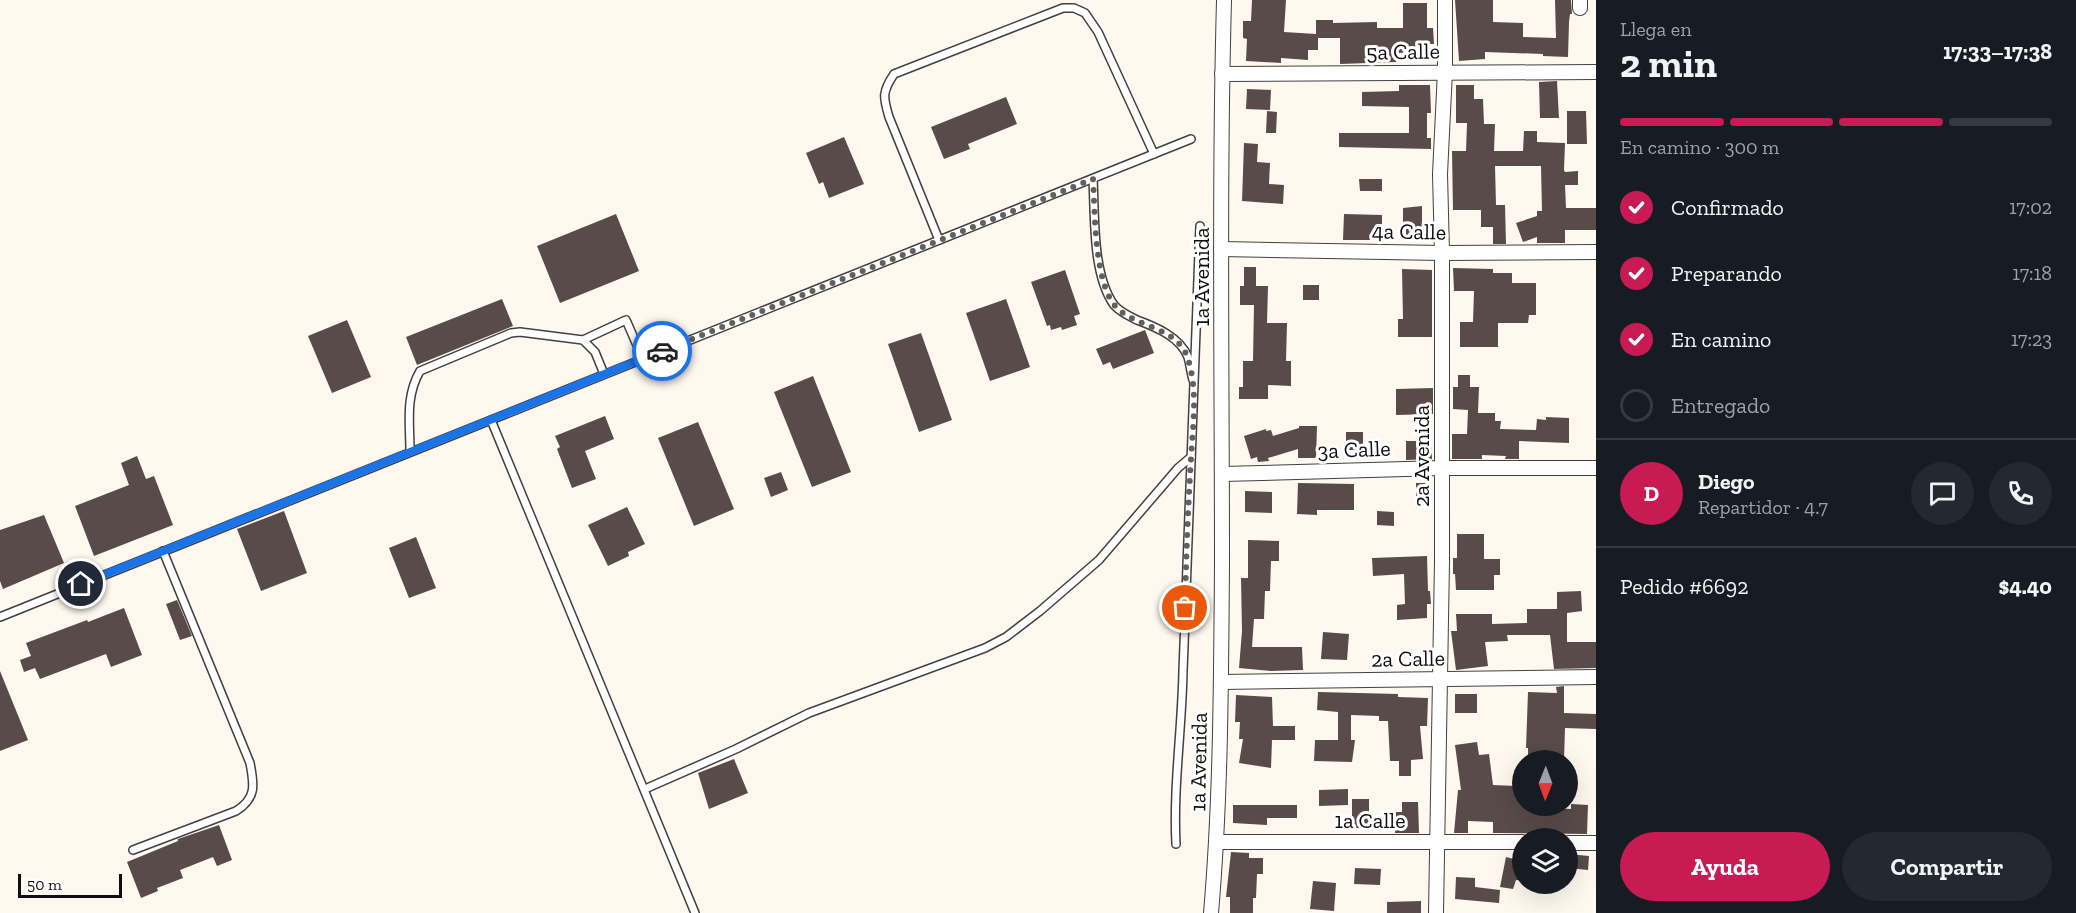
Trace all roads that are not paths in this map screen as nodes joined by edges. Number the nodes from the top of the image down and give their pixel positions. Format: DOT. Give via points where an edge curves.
graph roads {
  1 [pos="1224,0"];
  2 [pos="1445,0"];
  3 [pos="1445,71"];
  4 [pos="1590,72"];
  5 [pos="1222,74"];
  6 [pos="1191,139"];
  7 [pos="1154,154"];
  8 [pos="1093,179"];
  9 [pos="1200,226"];
  10 [pos="939,240"];
  11 [pos="1221,249"];
  12 [pos="1596,252"];
  13 [pos="1442,253"];
  14 [pos="583,340"];
  15 [pos="644,359"];
  16 [pos="604,374"];
  17 [pos="1195,391"];
  18 [pos="491,420"];
  19 [pos="410,452"];
  20 [pos="1191,457"];
  21 [pos="1442,468"];
  22 [pos="1596,468"];
  23 [pos="1222,474"];
  24 [pos="163,551"];
  25 [pos="0,616"];
  26 [pos="1596,677"];
  27 [pos="1441,678"];
  28 [pos="1221,682"];
  29 [pos="645,789"];
  30 [pos="1439,841"];
  31 [pos="1217,842"];
  32 [pos="1512,842"];
  33 [pos="1578,843"];
  34 [pos="1596,843"];
  35 [pos="1176,844"];
  36 [pos="133,850"];
  37 [pos="695,913"];
  38 [pos="1211,913"];
  39 [pos="1436,913"];
  1 -- 5 [label="street, 1a Avenida"];
  2 -- 3 [label="street, 2a Avenida"];
  3 -- 4 [label="street, 5a Calle"];
  3 -- 5 [label="street, 5a Calle"];
  3 -- 13 [label="street, 2a Avenida" via="1440,174"];
  5 -- 11 [label="street, 1a Avenida"];
  6 -- 7 [label="lane"];
  7 -- 8 [label="lane"];
  7 -- 10 [label="lane" via="1098,32 1085,14 1074,8 1063,8 894,74 885,87 886,108"];
  8 -- 10 [label="lane"];
  8 -- 17 [label="lane" via="1100,271 1107,292 1122,312 1174,339 1187,356"];
  9 -- 17 [label="lane"];
  10 -- 15 [label="lane"];
  11 -- 13 [label="street, 4a Calle"];
  11 -- 23 [label="street, 1a Avenida"];
  12 -- 13 [label="street, 4a Calle"];
  13 -- 21 [label="street, 2a Avenida"];
  14 -- 15 [label="lane" via="626,320"];
  14 -- 16 [label="lane" via="595,352"];
  14 -- 19 [label="lane" via="511,333 420,372 410,398"];
  15 -- 16 [label="lane"];
  16 -- 18 [label="lane"];
  17 -- 20 [label="lane"];
  18 -- 19 [label="lane"];
  18 -- 29 [label="lane"];
  19 -- 24 [label="lane"];
  20 -- 29 [label="lane" via="1099,560 1006,637 809,713"];
  20 -- 35 [label="lane"];
  21 -- 22 [label="street, 3a Calle"];
  21 -- 23 [label="street, 3a Calle"];
  21 -- 27 [label="street, 2a Avenida"];
  23 -- 28 [label="street, 1a Avenida"];
  24 -- 25 [label="lane"];
  24 -- 36 [label="lane" via="250,763 254,783 245,806 236,811"];
  26 -- 27 [label="street, 2a Calle"];
  27 -- 28 [label="street, 2a Calle"];
  27 -- 30 [label="street, 2a Avenida"];
  28 -- 31 [label="street, 1a Avenida"];
  29 -- 37 [label="lane"];
  30 -- 31 [label="street, 1a Calle"];
  30 -- 32 [label="street, 1a Calle"];
  30 -- 39 [label="street, 2a Avenida"];
  31 -- 38 [label="street, 1a Avenida"];
  33 -- 34 [label="street"];
}
